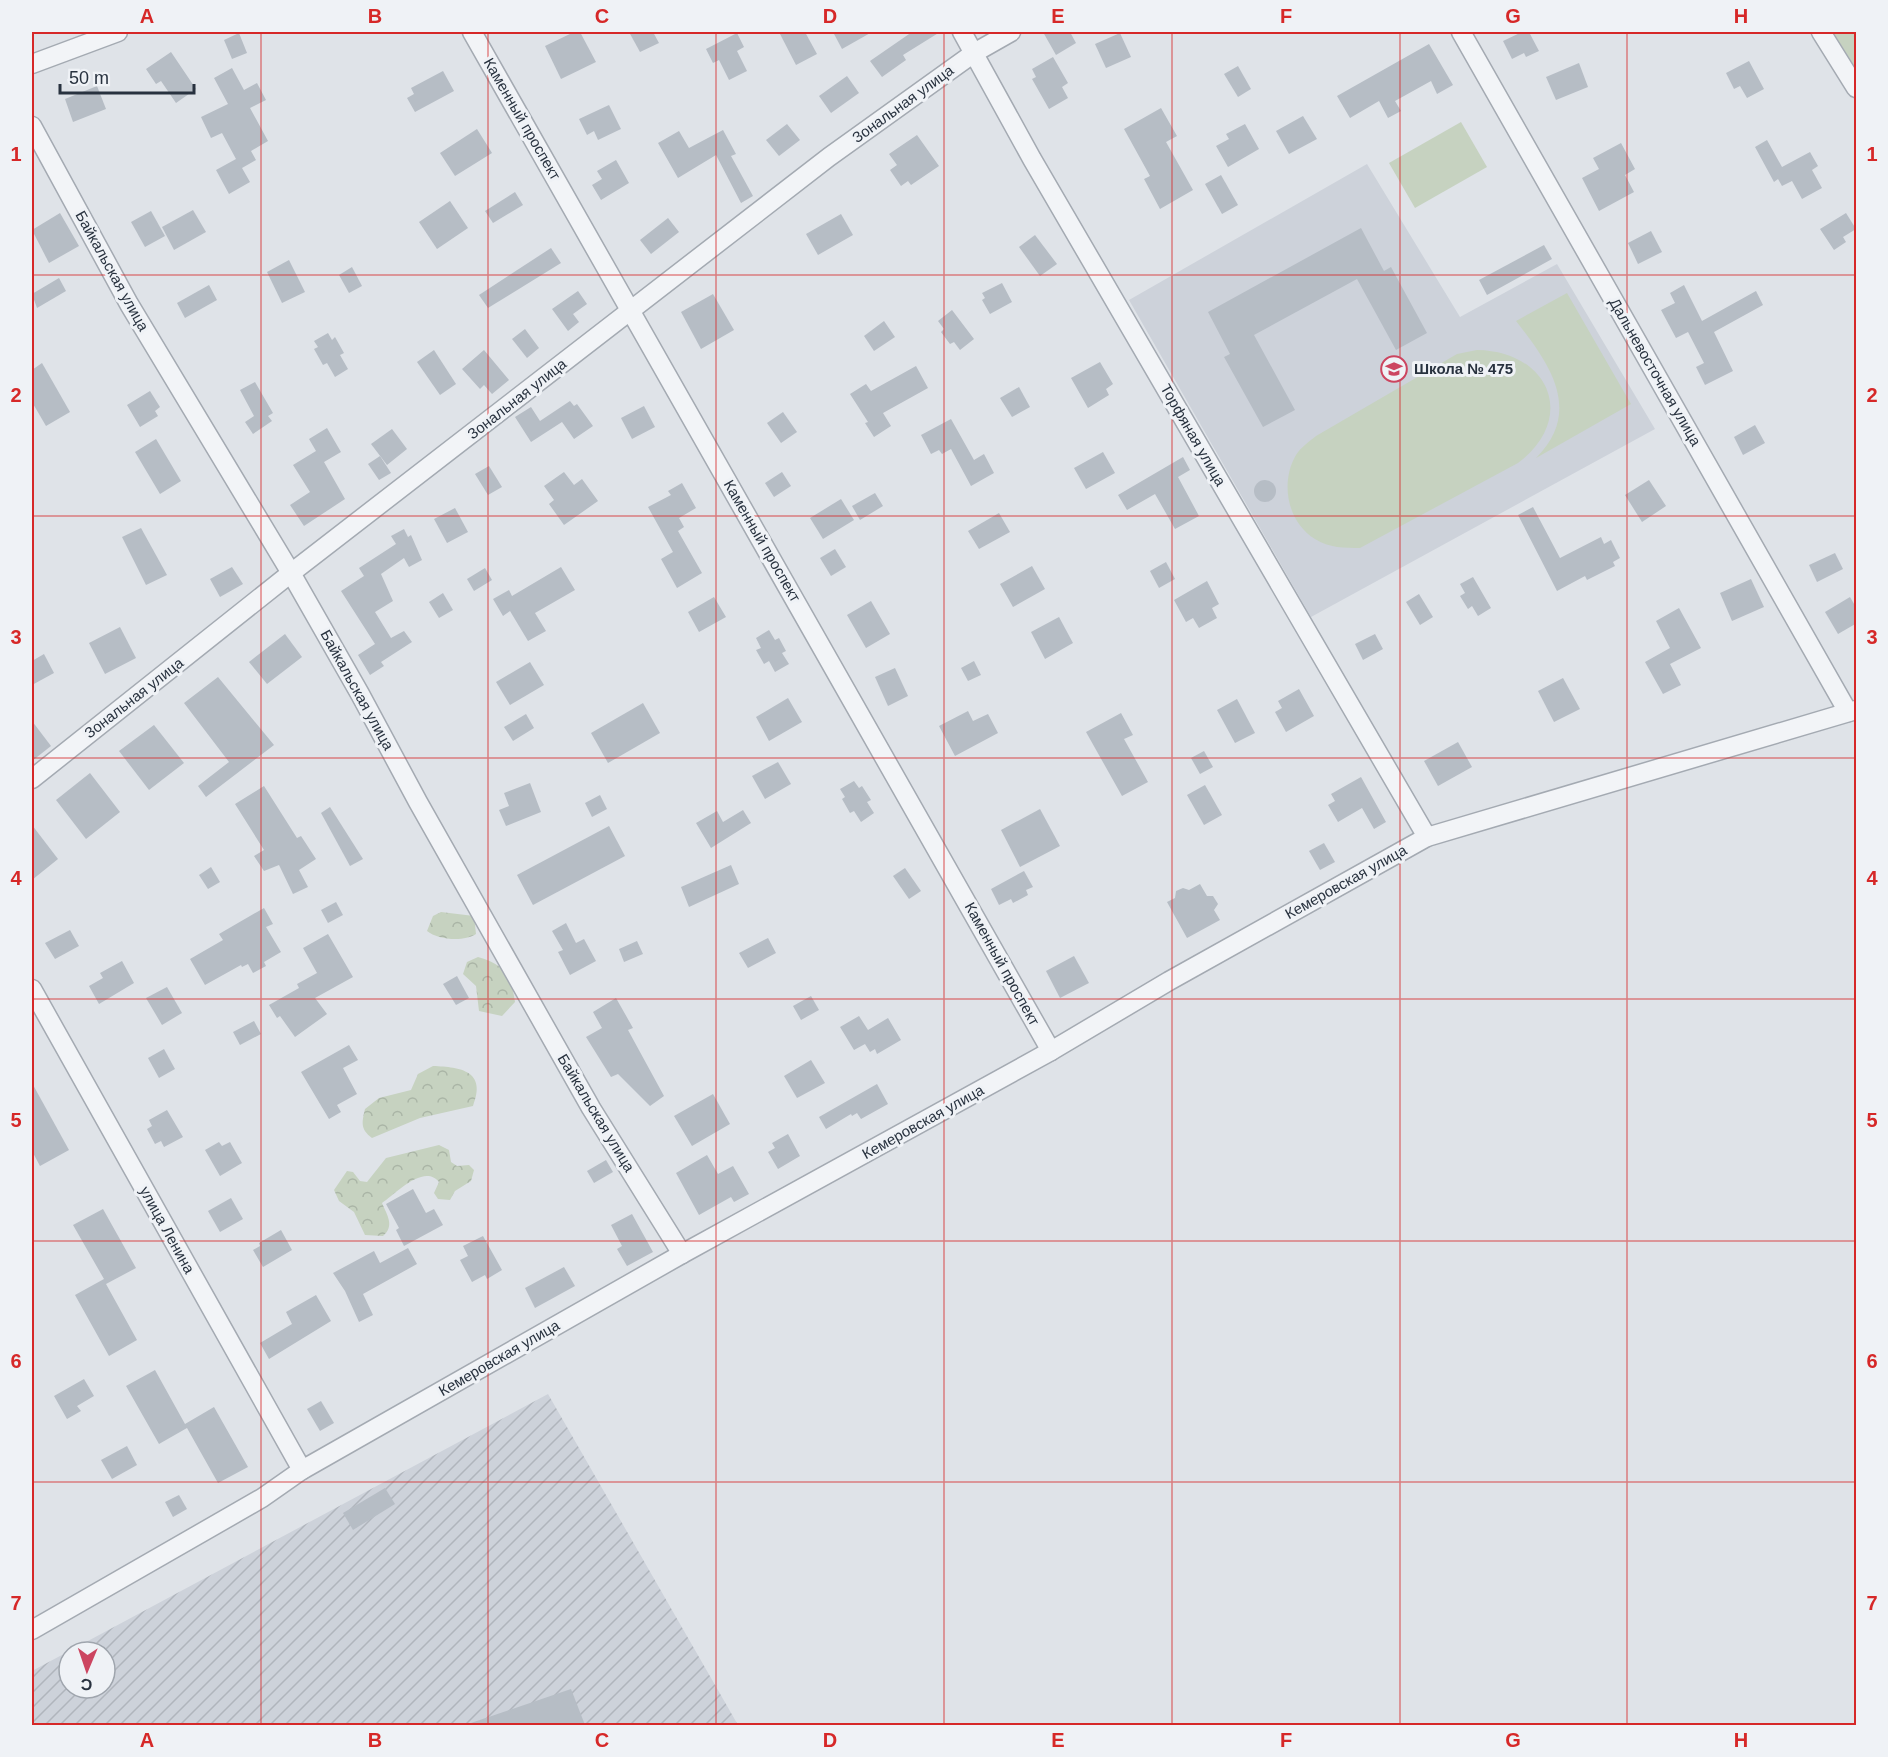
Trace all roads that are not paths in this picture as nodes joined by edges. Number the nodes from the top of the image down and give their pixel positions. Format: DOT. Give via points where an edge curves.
graph roads {
  1 [pos="118,32"];
  2 [pos="472,32"];
  3 [pos="962,32"];
  4 [pos="1011,32"];
  5 [pos="1461,32"];
  6 [pos="1821,32"];
  7 [pos="974,53"];
  8 [pos="32,64"];
  9 [pos="1857,88"];
  10 [pos="32,126"];
  11 [pos="631,311"];
  12 [pos="291,573"];
  13 [pos="1852,711"];
  14 [pos="32,779"];
  15 [pos="1427,837"];
  16 [pos="32,989"];
  17 [pos="1051,1051"];
  18 [pos="682,1254"];
  19 [pos="302,1470"];
  20 [pos="32,1630"];
  1 -- 8 [label="street"];
  2 -- 11 [label="street, Каменный проспект"];
  3 -- 7 [label="street, Торфяная улица"];
  4 -- 7 [label="street, Зональная улица"];
  5 -- 13 [label="street, Дальневосточная улица"];
  6 -- 9 [label="street"];
  7 -- 11 [label="street, Зональная улица" via="829,158"];
  7 -- 15 [label="street, Торфяная улица"];
  10 -- 12 [label="street, Байкальская улица" via="129,304"];
  11 -- 12 [label="street, Зональная улица"];
  11 -- 17 [label="street, Каменный проспект"];
  12 -- 14 [label="street, Зональная улица"];
  12 -- 18 [label="street, Байкальская улица" via="591,1108"];
  13 -- 15 [label="street, Кемеровская улица"];
  15 -- 17 [label="street, Кемеровская улица"];
  16 -- 19 [label="street, улица Ленина"];
  17 -- 18 [label="street, Кемеровская улица"];
  18 -- 19 [label="street, Кемеровская улица"];
  19 -- 20 [label="street, Кемеровская улица" via="262,1498"];
}
